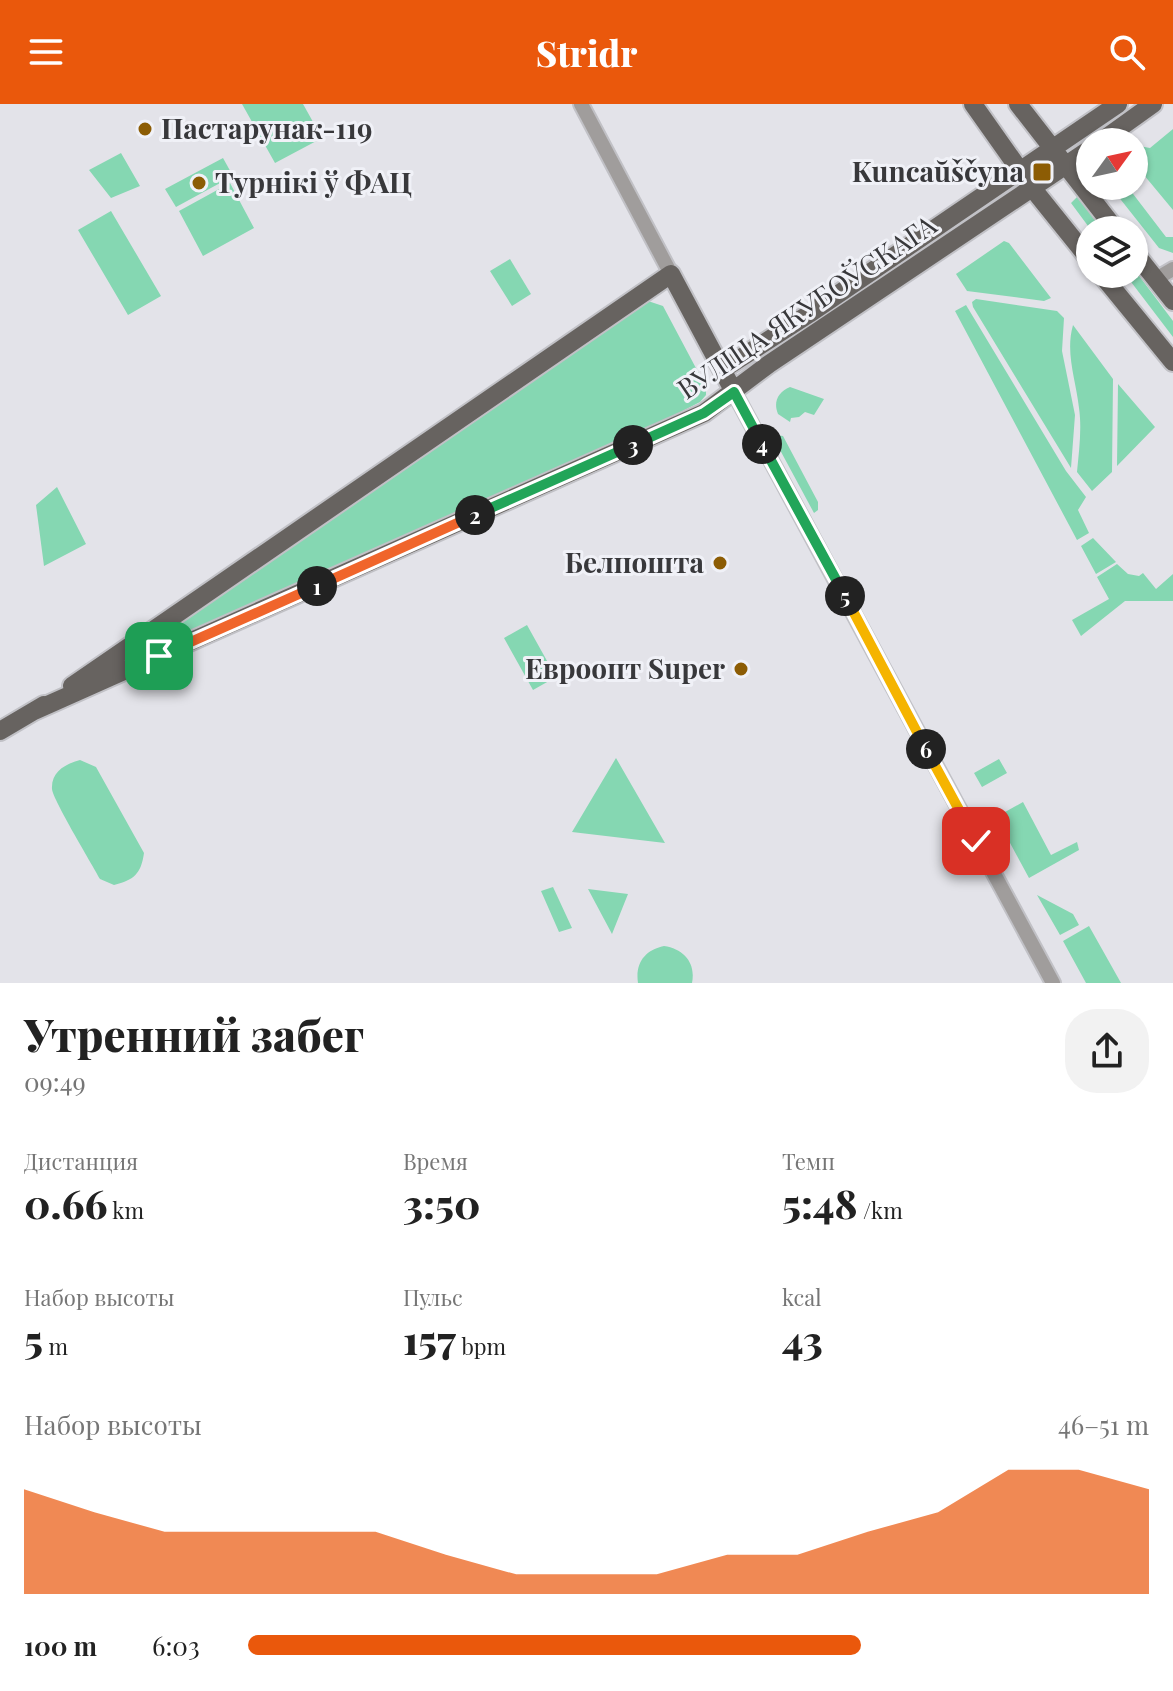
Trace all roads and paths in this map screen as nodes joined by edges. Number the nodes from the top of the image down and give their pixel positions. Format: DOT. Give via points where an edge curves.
graph roads {
  1 [pos="581,104"];
  2 [pos="973,104"];
  3 [pos="1018,104"];
  4 [pos="1118,104"];
  5 [pos="1153,104"];
  6 [pos="1120,128"];
  7 [pos="1052,149"];
  8 [pos="1076,159"];
  9 [pos="1065,166"];
  10 [pos="1020,172"];
  11 [pos="1033,189"];
  12 [pos="1105,216"];
  13 [pos="1076,243"];
  14 [pos="1148,269"];
  15 [pos="1173,269"];
  16 [pos="671,274"];
  17 [pos="1156,279"];
  18 [pos="1112,288"];
  19 [pos="1173,301"];
  20 [pos="1173,362"];
  21 [pos="722,370"];
  22 [pos="734,392"];
  23 [pos="34,711"];
  24 [pos="0,731"];
  25 [pos="1053,983"];
  1 -- 16 [label="street"];
  2 -- 10 [label="main road"];
  3 -- 7 [label="main road"];
  4 -- 7 [label="main road, ВУЛІЦА ЯКУБОЎСКАГА"];
  5 -- 6 [label="main road"];
  7 -- 9 [label="main road"];
  7 -- 10 [label="main road, ВУЛІЦА ЯКУБОЎСКАГА"];
  8 -- 9 [label="main road, ВУЛІЦА ЯКУБОЎСКАГА"];
  9 -- 11 [label="main road, ВУЛІЦА ЯКУБОЎСКАГА"];
  9 -- 12 [label="main road"];
  10 -- 11 [label="main road"];
  10 -- 21 [label="main road, ВУЛІЦА ЯКУБОЎСКАГА"];
  11 -- 13 [label="main road"];
  11 -- 22 [label="main road, ВУЛІЦА ЯКУБОЎСКАГА"];
  14 -- 17 [label="main road"];
  15 -- 17 [label="street"];
  16 -- 21 [label="main road"];
  16 -- 23 [label="main road, ВУЛІЦА ЯКУБОЎСКАГА"];
  17 -- 19 [label="main road"];
  18 -- 20 [label="main road"];
  21 -- 22 [label="main road"];
  22 -- 23 [label="main road, ВУЛІЦА ЯКУБОЎСКАГА" via="704,413"];
  22 -- 25 [label="street"];
  23 -- 24 [label="main road, ВУЛІЦА ЯКУБОЎСКАГА"];
}
